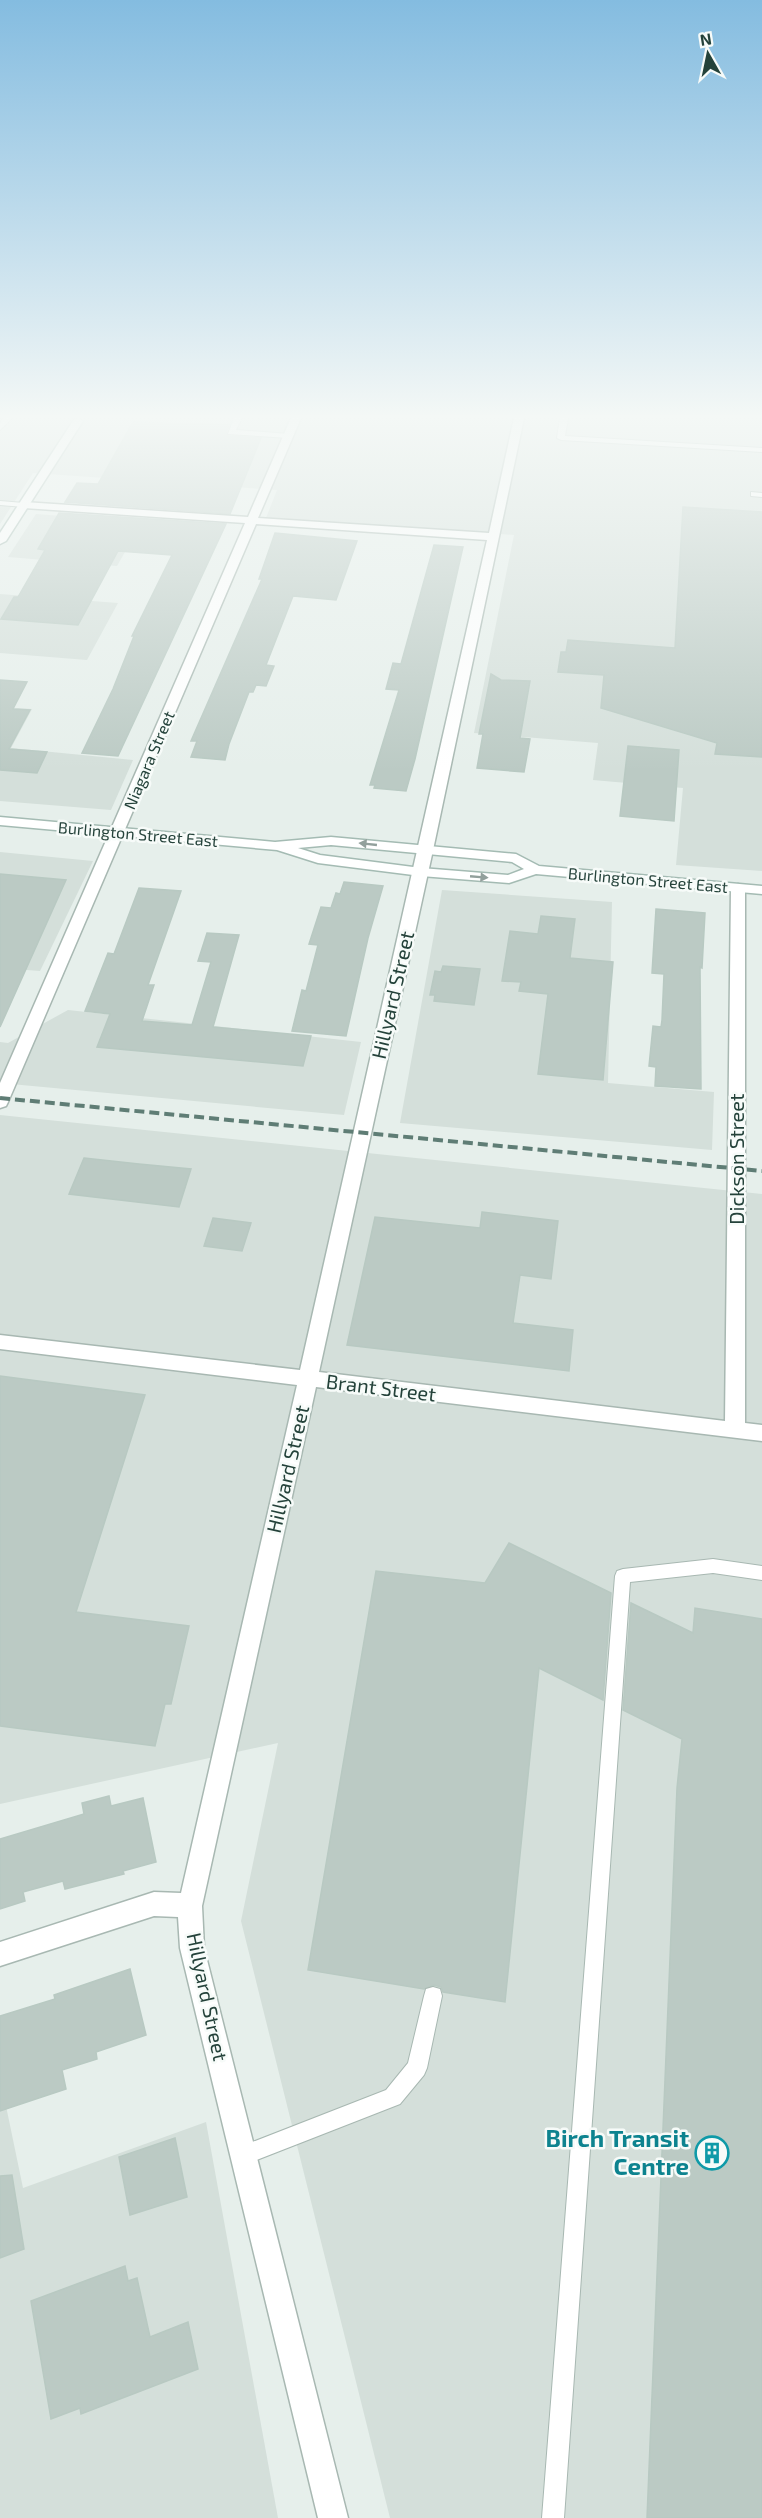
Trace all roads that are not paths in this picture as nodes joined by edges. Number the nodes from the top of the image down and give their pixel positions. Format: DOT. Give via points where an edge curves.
graph roads {
  1 [pos="246,536"];
  2 [pos="471,536"];
  3 [pos="493,537"];
  4 [pos="0,821"];
  5 [pos="118,832"];
  6 [pos="275,846"];
  7 [pos="426,850"];
  8 [pos="535,870"];
  9 [pos="421,872"];
  10 [pos="738,888"];
  11 [pos="762,890"];
  12 [pos="0,1102"];
  13 [pos="0,1342"];
  14 [pos="308,1380"];
  15 [pos="735,1430"];
  16 [pos="762,1433"];
  17 [pos="762,1573"];
  18 [pos="190,1906"];
  19 [pos="0,1954"];
  20 [pos="433,1996"];
  21 [pos="244,2155"];
  22 [pos="333,2518"];
  23 [pos="553,2518"];
  1 -- 5 [label="street, Niagara Street"];
  2 -- 3 [label="street"];
  3 -- 7 [label="street, Hillyard Street"];
  4 -- 5 [label="street, Burlington Street East"];
  5 -- 6 [label="street, Burlington Street East"];
  5 -- 12 [label="street, Niagara Street"];
  7 -- 6 [label="street, Burlington Street East, one-way" via="331,841"];
  6 -- 9 [label="street, Burlington Street East" via="318,859"];
  7 -- 8 [label="street, Burlington Street East" via="516,858"];
  7 -- 9 [label="street, Hillyard Street"];
  9 -- 8 [label="street, Burlington Street East, one-way" via="509,879"];
  8 -- 10 [label="street, Burlington Street East"];
  9 -- 14 [label="street, Hillyard Street"];
  10 -- 11 [label="street, Burlington Street East"];
  10 -- 15 [label="street, Dickson Street"];
  13 -- 14 [label="street, Brant Street"];
  14 -- 15 [label="street, Brant Street"];
  14 -- 18 [label="street, Hillyard Street"];
  15 -- 16 [label="street, Brant Street"];
  17 -- 23 [label="lane" via="713,1566 623,1576"];
  18 -- 19 [label="street" via="154,1904"];
  18 -- 21 [label="street, Hillyard Street" via="192,1948"];
  20 -- 21 [label="lane" via="417,2068 393,2097"];
  21 -- 22 [label="street, Hillyard Street"];
}
